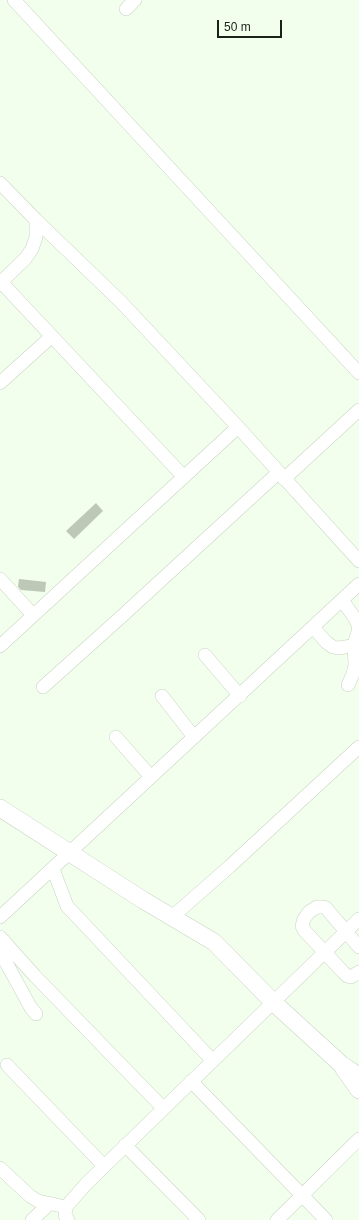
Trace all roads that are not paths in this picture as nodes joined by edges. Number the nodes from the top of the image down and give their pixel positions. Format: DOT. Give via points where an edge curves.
graph roads {
  1 [pos="14,0"];
  2 [pos="0,182"];
  3 [pos="36,220"];
  4 [pos="1,282"];
  5 [pos="52,336"];
  6 [pos="359,373"];
  7 [pos="0,383"];
  8 [pos="359,410"];
  9 [pos="238,427"];
  10 [pos="281,475"];
  11 [pos="184,477"];
  12 [pos="359,561"];
  13 [pos="0,579"];
  14 [pos="359,584"];
  15 [pos="342,600"];
  16 [pos="33,615"];
  17 [pos="313,627"];
  18 [pos="354,645"];
  19 [pos="0,646"];
  20 [pos="205,654"];
  21 [pos="348,685"];
  22 [pos="43,687"];
  23 [pos="162,696"];
  24 [pos="240,696"];
  25 [pos="116,737"];
  26 [pos="194,737"];
  27 [pos="359,747"];
  28 [pos="151,777"];
  29 [pos="0,808"];
  30 [pos="70,853"];
  31 [pos="53,869"];
  32 [pos="0,917"];
  33 [pos="172,917"];
  34 [pos="359,919"];
  35 [pos="346,931"];
  36 [pos="2,939"];
  37 [pos="359,947"];
  38 [pos="324,953"];
  39 [pos="359,972"];
  40 [pos="273,1002"];
  41 [pos="36,1014"];
  42 [pos="212,1060"];
  43 [pos="342,1065"];
  44 [pos="7,1066"];
  45 [pos="359,1076"];
  46 [pos="191,1081"];
  47 [pos="359,1090"];
  48 [pos="163,1108"];
  49 [pos="359,1139"];
  50 [pos="125,1145"];
  51 [pos="104,1166"];
  52 [pos="0,1168"];
  53 [pos="302,1195"];
  54 [pos="47,1204"];
  55 [pos="66,1207"];
  56 [pos="32,1220"];
  57 [pos="68,1220"];
  58 [pos="199,1220"];
  59 [pos="277,1220"];
  60 [pos="326,1220"];
  1 -- 6 [label="street"];
  2 -- 3 [label="street"];
  3 -- 4 [label="street" via="36,237 32,249"];
  3 -- 9 [label="street" via="121,302"];
  4 -- 5 [label="street"];
  5 -- 7 [label="street"];
  5 -- 11 [label="street"];
  8 -- 10 [label="street"];
  9 -- 10 [label="street"];
  9 -- 11 [label="street"];
  10 -- 12 [label="street"];
  10 -- 22 [label="street"];
  11 -- 16 [label="street"];
  13 -- 16 [label="street"];
  14 -- 15 [label="street"];
  15 -- 17 [label="street"];
  15 -- 18 [label="street" via="358,626"];
  16 -- 19 [label="street"];
  17 -- 18 [label="street" via="333,647"];
  17 -- 24 [label="street"];
  18 -- 21 [label="street" via="355,665"];
  20 -- 24 [label="street"];
  23 -- 26 [label="street"];
  24 -- 26 [label="street"];
  25 -- 28 [label="street"];
  26 -- 28 [label="street"];
  27 -- 33 [label="street"];
  28 -- 30 [label="street"];
  29 -- 30 [label="main road"];
  30 -- 31 [label="street"];
  30 -- 33 [label="main road"];
  31 -- 32 [label="street"];
  31 -- 42 [label="street" via="67,906"];
  33 -- 40 [label="main road" via="214,942"];
  34 -- 35 [label="street"];
  35 -- 37 [label="street"];
  35 -- 38 [label="street"];
  35 -- 38 [label="street" via="323,907 317,907 309,912 302,926"];
  36 -- 41 [label="street" via="2,955"];
  36 -- 48 [label="street"];
  38 -- 39 [label="street" via="347,976 351,977"];
  38 -- 40 [label="street"];
  40 -- 42 [label="street"];
  40 -- 43 [label="main road"];
  42 -- 46 [label="street"];
  43 -- 45 [label="main road"];
  43 -- 47 [label="main road"];
  44 -- 51 [label="street"];
  46 -- 48 [label="street"];
  46 -- 53 [label="street"];
  48 -- 50 [label="street"];
  49 -- 53 [label="street"];
  50 -- 51 [label="street"];
  50 -- 58 [label="street"];
  51 -- 55 [label="street"];
  52 -- 54 [label="street" via="30,1196"];
  53 -- 59 [label="street"];
  53 -- 60 [label="street"];
  54 -- 55 [label="street"];
  54 -- 56 [label="street"];
  55 -- 57 [label="street" via="65,1215"];
}
